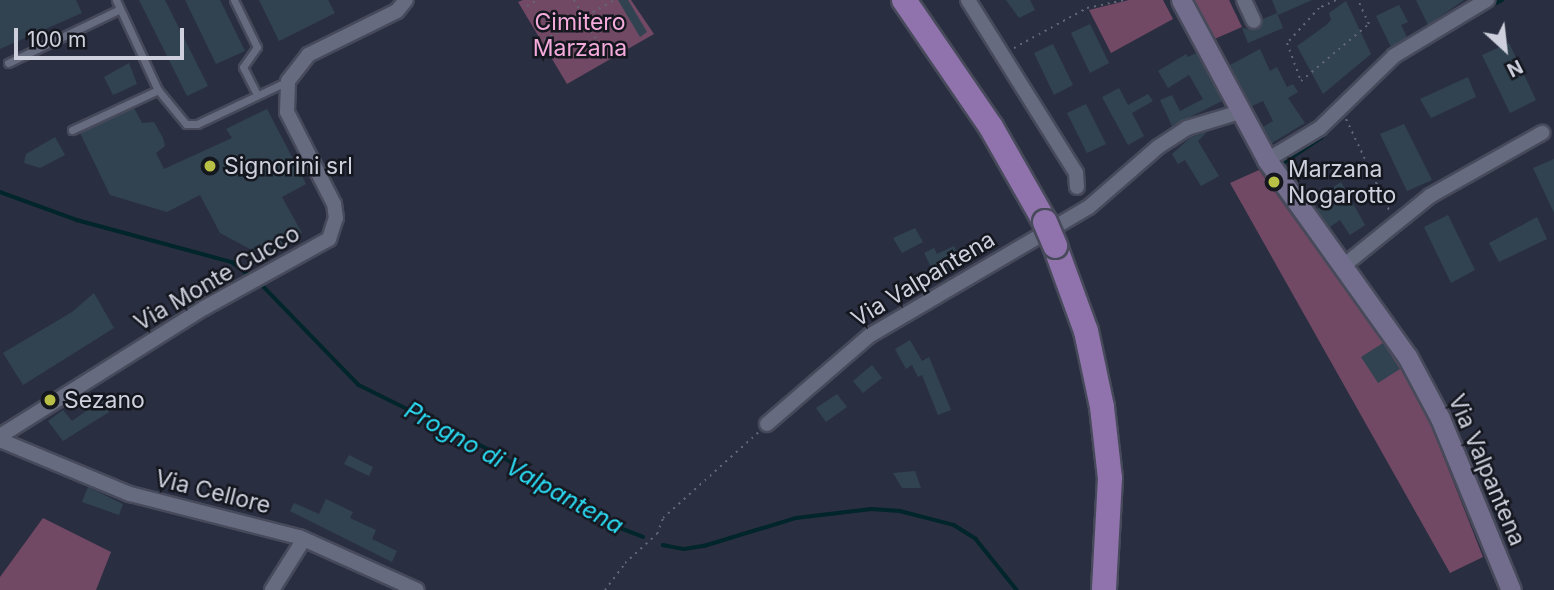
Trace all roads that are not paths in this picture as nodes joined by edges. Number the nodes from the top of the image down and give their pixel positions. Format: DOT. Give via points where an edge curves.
graph roads {
  1 [pos="116,0"];
  2 [pos="234,0"];
  3 [pos="904,0"];
  4 [pos="968,0"];
  5 [pos="1181,0"];
  6 [pos="1244,0"];
  7 [pos="1487,0"];
  8 [pos="398,4"];
  9 [pos="120,9"];
  10 [pos="1254,21"];
  11 [pos="8,64"];
  12 [pos="288,81"];
  13 [pos="158,90"];
  14 [pos="257,94"];
  15 [pos="1240,113"];
  16 [pos="72,130"];
  17 [pos="1542,134"];
  18 [pos="1267,160"];
  19 [pos="1077,187"];
  20 [pos="1342,267"];
  21 [pos="767,424"];
  22 [pos="0,438"];
  23 [pos="304,539"];
  24 [pos="415,589"];
  25 [pos="272,590"];
  26 [pos="1104,590"];
  27 [pos="1511,590"];
  1 -- 9 [label="lane"];
  2 -- 14 [label="lane" via="257,47 243,67"];
  3 -- 26 [label="highway, bridge" via="991,127 1045,222 1086,331 1102,407 1110,490"];
  4 -- 19 [label="street" via="1076,173"];
  5 -- 15 [label="street, Via Valpantena"];
  6 -- 10 [label="street"];
  7 -- 18 [label="street" via="1394,56 1320,128"];
  8 -- 12 [label="street" via="308,55"];
  9 -- 11 [label="lane"];
  9 -- 13 [label="lane"];
  12 -- 14 [label="lane"];
  12 -- 22 [label="street, Via Monte Cucco" via="287,112 334,204 337,219 329,239 204,308"];
  13 -- 14 [label="lane" via="186,124 197,124"];
  13 -- 16 [label="lane"];
  15 -- 18 [label="street, Via Valpantena"];
  15 -- 21 [label="street, Via Valpantena" via="1188,128 1158,147 1089,207 869,336"];
  17 -- 20 [label="street" via="1430,196"];
  18 -- 20 [label="street, Via Valpantena"];
  20 -- 27 [label="street, Via Valpantena" via="1407,356 1440,418"];
  22 -- 23 [label="street, Via Cellore" via="130,495"];
  23 -- 24 [label="street, Via Cellore"];
  23 -- 25 [label="street"];
}
